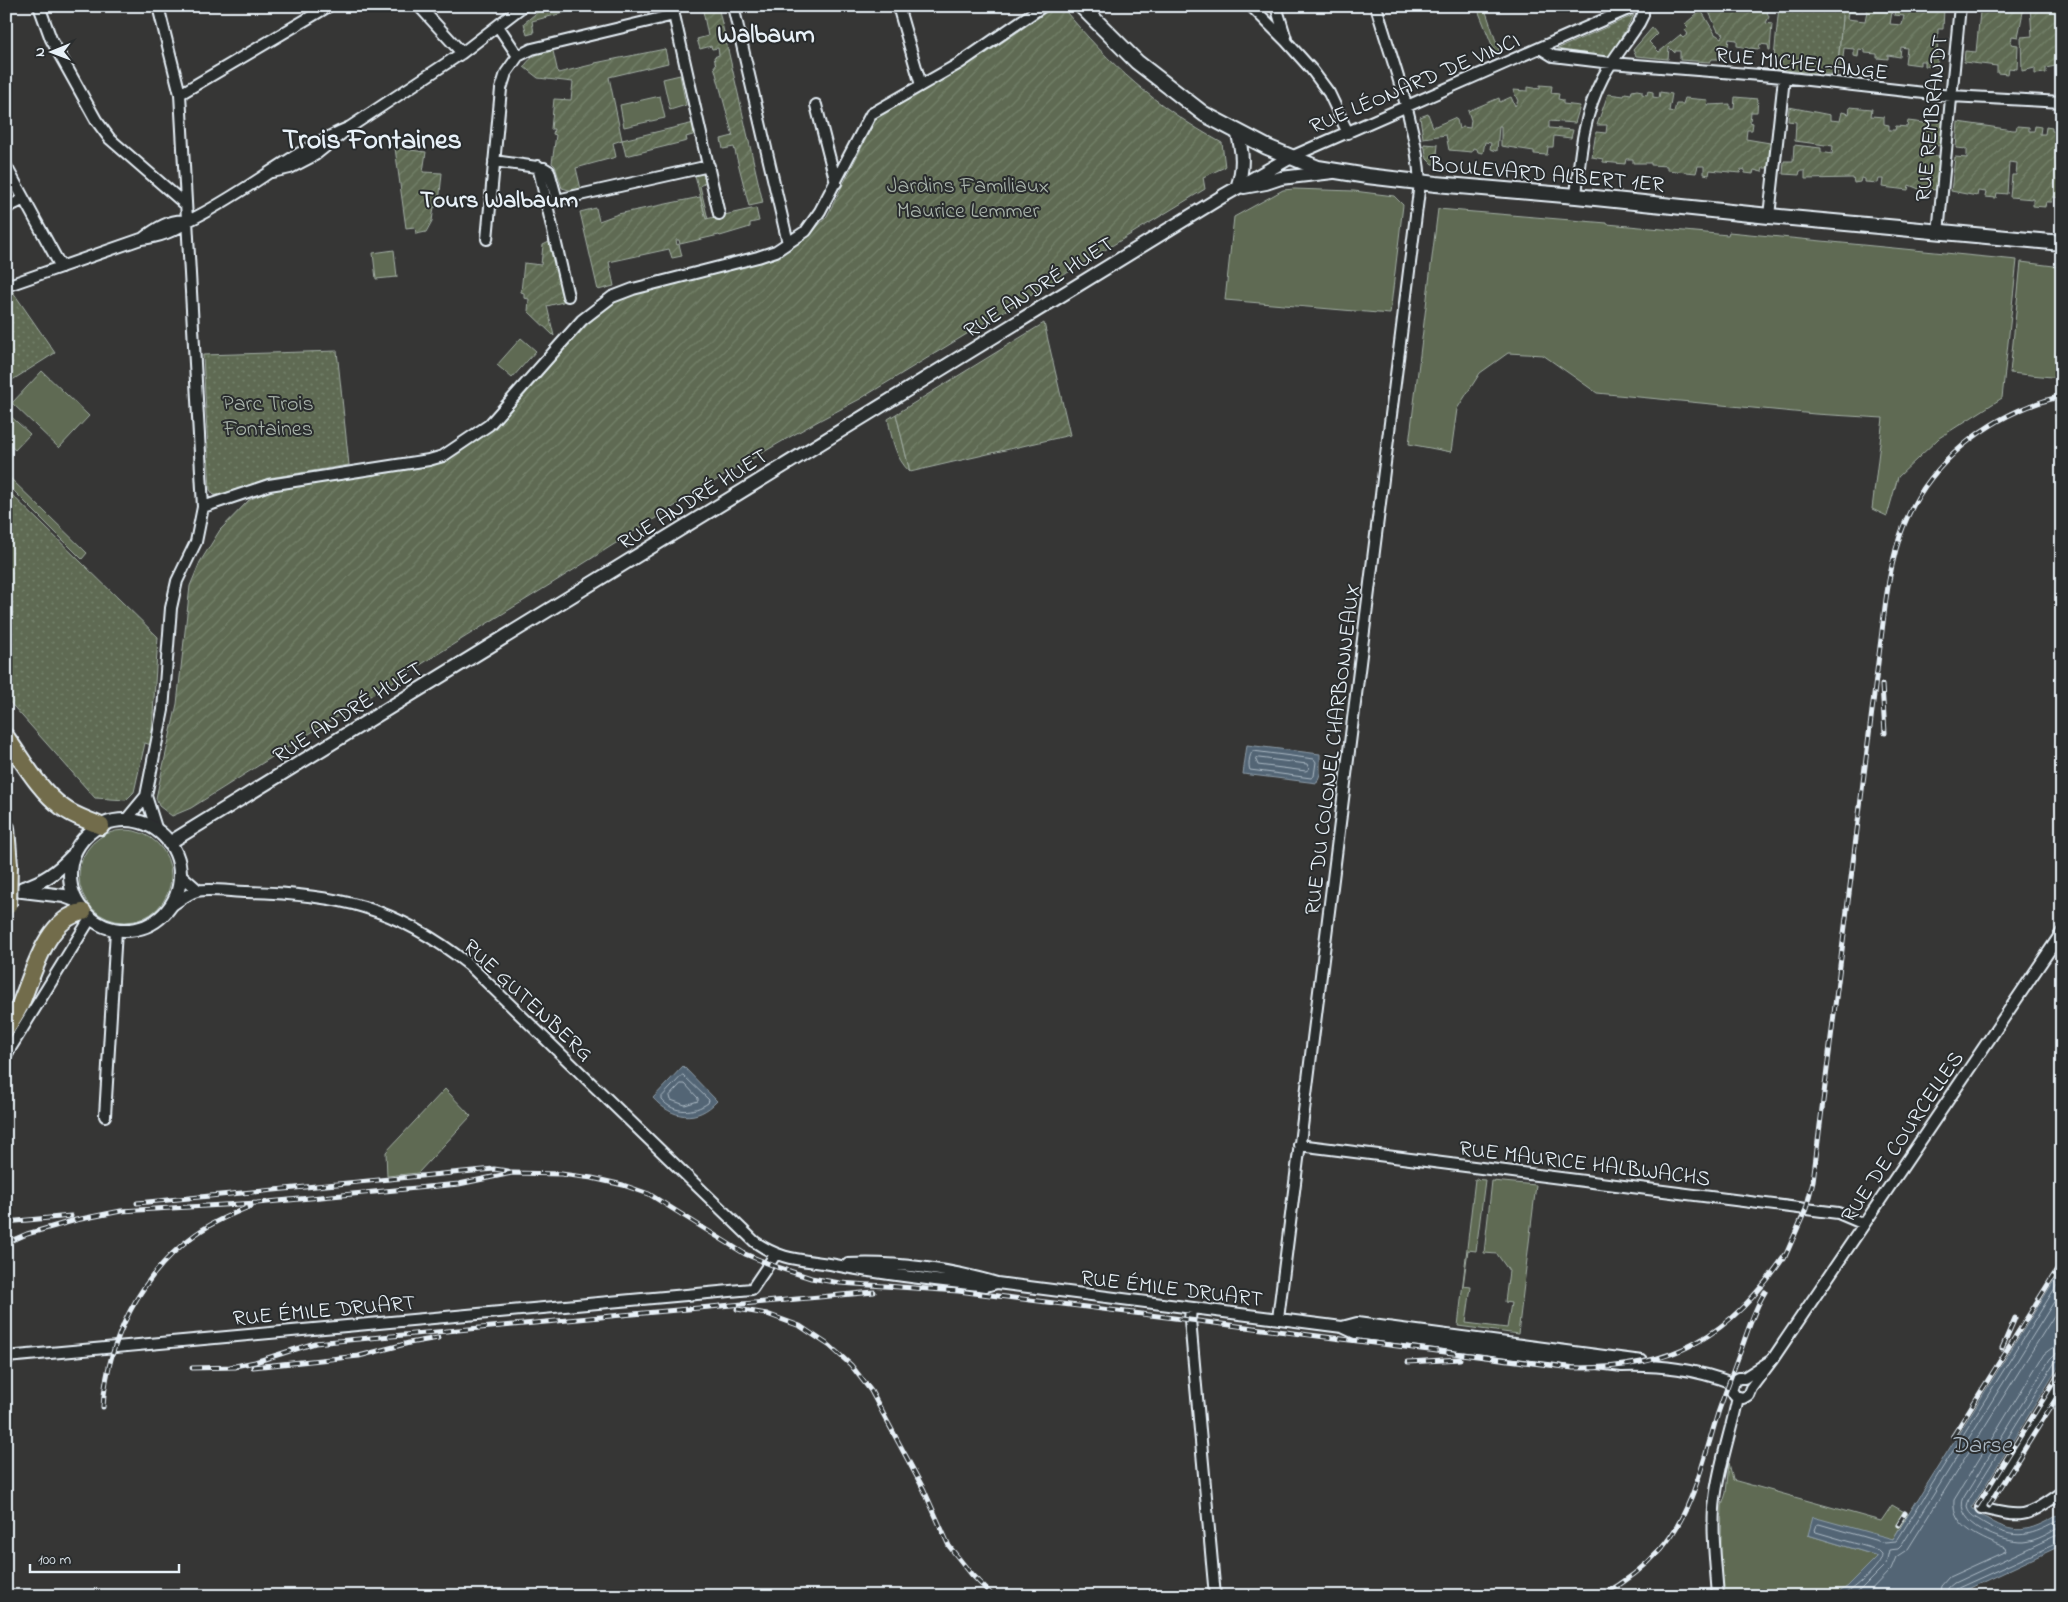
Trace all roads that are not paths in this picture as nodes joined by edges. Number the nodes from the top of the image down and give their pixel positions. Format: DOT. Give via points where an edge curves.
graph roads {
  1 [pos="39,6"];
  2 [pos="158,6"];
  3 [pos="329,6"];
  4 [pos="419,6"];
  5 [pos="523,6"];
  6 [pos="733,6"];
  7 [pos="898,6"];
  8 [pos="1043,6"];
  9 [pos="1081,6"];
  10 [pos="1251,6"];
  11 [pos="1276,6"];
  12 [pos="1376,6"];
  13 [pos="1635,6"];
  14 [pos="1643,6"];
  15 [pos="1960,6"];
  16 [pos="673,11"];
  17 [pos="498,26"];
  18 [pos="1286,41"];
  19 [pos="1540,48"];
  20 [pos="462,53"];
  21 [pos="518,56"];
  22 [pos="1612,63"];
  23 [pos="1784,78"];
  24 [pos="921,86"];
  25 [pos="180,94"];
  26 [pos="1951,96"];
  27 [pos="2062,102"];
  28 [pos="816,105"];
  29 [pos="1406,108"];
  30 [pos="1237,131"];
  31 [pos="1348,133"];
  32 [pos="1291,157"];
  33 [pos="494,161"];
  34 [pos="6,166"];
  35 [pos="708,166"];
  36 [pos="1336,172"];
  37 [pos="836,183"];
  38 [pos="1420,183"];
  39 [pos="1237,188"];
  40 [pos="1576,196"];
  41 [pos="24,199"];
  42 [pos="552,202"];
  43 [pos="186,206"];
  44 [pos="6,208"];
  45 [pos="719,214"];
  46 [pos="1769,216"];
  47 [pos="188,221"];
  48 [pos="1938,233"];
  49 [pos="487,240"];
  50 [pos="788,243"];
  51 [pos="2062,243"];
  52 [pos="61,267"];
  53 [pos="6,286"];
  54 [pos="568,296"];
  55 [pos="203,507"];
  56 [pos="6,737"];
  57 [pos="146,796"];
  58 [pos="126,820"];
  59 [pos="101,826"];
  60 [pos="6,828"];
  61 [pos="157,831"];
  62 [pos="169,843"];
  63 [pos="74,854"];
  64 [pos="180,874"];
  65 [pos="12,889"];
  66 [pos="198,890"];
  67 [pos="171,906"];
  68 [pos="83,910"];
  69 [pos="7,912"];
  70 [pos="116,930"];
  71 [pos="2062,932"];
  72 [pos="6,1028"];
  73 [pos="6,1055"];
  74 [pos="105,1116"];
  75 [pos="1299,1145"];
  76 [pos="1864,1224"];
  77 [pos="775,1255"];
  78 [pos="1191,1308"];
  79 [pos="1278,1319"];
  80 [pos="6,1357"];
  81 [pos="1772,1360"];
  82 [pos="1744,1378"];
  83 [pos="2062,1379"];
  84 [pos="1732,1383"];
  85 [pos="1751,1388"];
  86 [pos="1738,1397"];
  87 [pos="2062,1492"];
  88 [pos="1215,1596"];
  89 [pos="1718,1596"];
  1 -- 43 [label="street" via="51,39 96,120 110,139"];
  2 -- 25 [label="street"];
  3 -- 25 [label="street"];
  4 -- 20 [label="street"];
  5 -- 17 [label="street"];
  6 -- 50 [label="street"];
  7 -- 24 [label="street"];
  8 -- 24 [label="street"];
  9 -- 30 [label="main road, BOULEVARD ALBERT 1ER" via="1137,62 1204,114"];
  10 -- 18 [label="street"];
  11 -- 18 [label="street"];
  12 -- 29 [label="street, RUE DU COLONEL CHARBONNEAUX"];
  13 -- 19 [label="street, RUE LÉONARD DE VINCI"];
  14 -- 22 [label="street" via="1639,23"];
  15 -- 26 [label="street, RUE REMBRANDT"];
  16 -- 21 [label="street" via="532,49"];
  16 -- 35 [label="street"];
  17 -- 20 [label="street"];
  17 -- 21 [label="street"];
  18 -- 31 [label="street" via="1329,93"];
  19 -- 22 [label="street, RUE MICHEL-ANGE" via="1554,56"];
  19 -- 29 [label="street, RUE LÉONARD DE VINCI"];
  20 -- 47 [label="street" via="350,127 315,155 290,168 271,173"];
  21 -- 33 [label="street" via="506,73 501,89"];
  22 -- 23 [label="street, RUE MICHEL-ANGE"];
  22 -- 40 [label="street" via="1583,129"];
  23 -- 26 [label="street, RUE MICHEL-ANGE"];
  23 -- 46 [label="street"];
  24 -- 37 [label="street" via="872,114"];
  25 -- 43 [label="street"];
  26 -- 27 [label="street, RUE MICHEL-ANGE"];
  26 -- 48 [label="street, RUE REMBRANDT"];
  28 -- 37 [label="street"];
  29 -- 31 [label="street, RUE LÉONARD DE VINCI"];
  29 -- 38 [label="street, RUE DU COLONEL CHARBONNEAUX"];
  30 -- 32 [label="main road, BOULEVARD ALBERT 1ER"];
  30 -- 39 [label="street" via="1243,164"];
  31 -- 32 [label="street, RUE LÉONARD DE VINCI"];
  32 -- 36 [label="main road, BOULEVARD ALBERT 1ER"];
  32 -- 39 [label="street, RUE ANDRÉ HUET"];
  33 -- 42 [label="street" via="538,166"];
  33 -- 49 [label="street"];
  34 -- 41 [label="street"];
  35 -- 42 [label="street"];
  35 -- 45 [label="street"];
  36 -- 38 [label="main road, BOULEVARD ALBERT 1ER"];
  36 -- 39 [label="street" via="1281,178"];
  37 -- 50 [label="street" via="806,231"];
  38 -- 40 [label="main road, BOULEVARD ALBERT 1ER"];
  38 -- 75 [label="street, RUE DU COLONEL CHARBONNEAUX"];
  39 -- 62 [label="street, RUE ANDRÉ HUET"];
  40 -- 46 [label="main road, BOULEVARD ALBERT 1ER"];
  41 -- 44 [label="street"];
  41 -- 52 [label="street"];
  42 -- 54 [label="street"];
  43 -- 47 [label="street"];
  46 -- 48 [label="main road, BOULEVARD ALBERT 1ER"];
  47 -- 52 [label="street" via="178,219 153,230 141,240"];
  47 -- 55 [label="street"];
  48 -- 51 [label="main road, BOULEVARD ALBERT 1ER"];
  50 -- 55 [label="street" via="758,257 612,297 582,320 489,425 443,456 269,485"];
  52 -- 53 [label="street"];
  55 -- 57 [label="street" via="196,542 177,580 174,594 163,710"];
  56 -- 59 [label="highway" via="56,802 70,813"];
  57 -- 58 [label="street"];
  57 -- 61 [label="street"];
  58 -- 59 [label="street"];
  58 -- 61 [label="street" via="142,823"];
  59 -- 63 [label="street" via="88,834"];
  60 -- 69 [label="highway, bridge" via="9,864"];
  61 -- 62 [label="street"];
  62 -- 64 [label="street" via="177,857"];
  63 -- 65 [label="street" via="39,884"];
  63 -- 68 [label="street" via="70,886"];
  64 -- 66 [label="street"];
  64 -- 67 [label="street"];
  65 -- 68 [label="street" via="64,896"];
  66 -- 67 [label="street"];
  66 -- 77 [label="street, RUE GUTENBERG" via="303,894 347,901 386,914 426,934 468,964 736,1224"];
  67 -- 70 [label="street" via="160,918 140,929"];
  68 -- 70 [label="street"];
  68 -- 72 [label="highway" via="73,914 46,942 19,1006"];
  68 -- 73 [label="street"];
  70 -- 74 [label="street"];
  71 -- 76 [label="street, RUE DE COURCELLES"];
  75 -- 76 [label="street, RUE MAURICE HALBWACHS" via="1830,1212"];
  75 -- 79 [label="street, RUE DU COLONEL CHARBONNEAUX"];
  76 -- 81 [label="street, RUE DE COURCELLES"];
  77 -- 78 [label="street, RUE ÉMILE DRUART" via="832,1265 901,1266 972,1276 997,1284"];
  77 -- 80 [label="street, RUE ÉMILE DRUART" via="752,1290"];
  78 -- 79 [label="street, RUE ÉMILE DRUART"];
  78 -- 88 [label="street"];
  79 -- 84 [label="street, RUE ÉMILE DRUART" via="1342,1327 1356,1323 1646,1361 1708,1374"];
  81 -- 82 [label="street, RUE DE COURCELLES"];
  81 -- 85 [label="street, RUE DE COURCELLES"];
  82 -- 84 [label="street, RUE DE COURCELLES"];
  82 -- 85 [label="street"];
  83 -- 87 [label="street" via="1981,1508 2009,1515 2025,1515"];
  84 -- 86 [label="street" via="1731,1390"];
  85 -- 86 [label="street, RUE DE COURCELLES" via="1746,1397"];
  86 -- 89 [label="street" via="1714,1501"];
}
